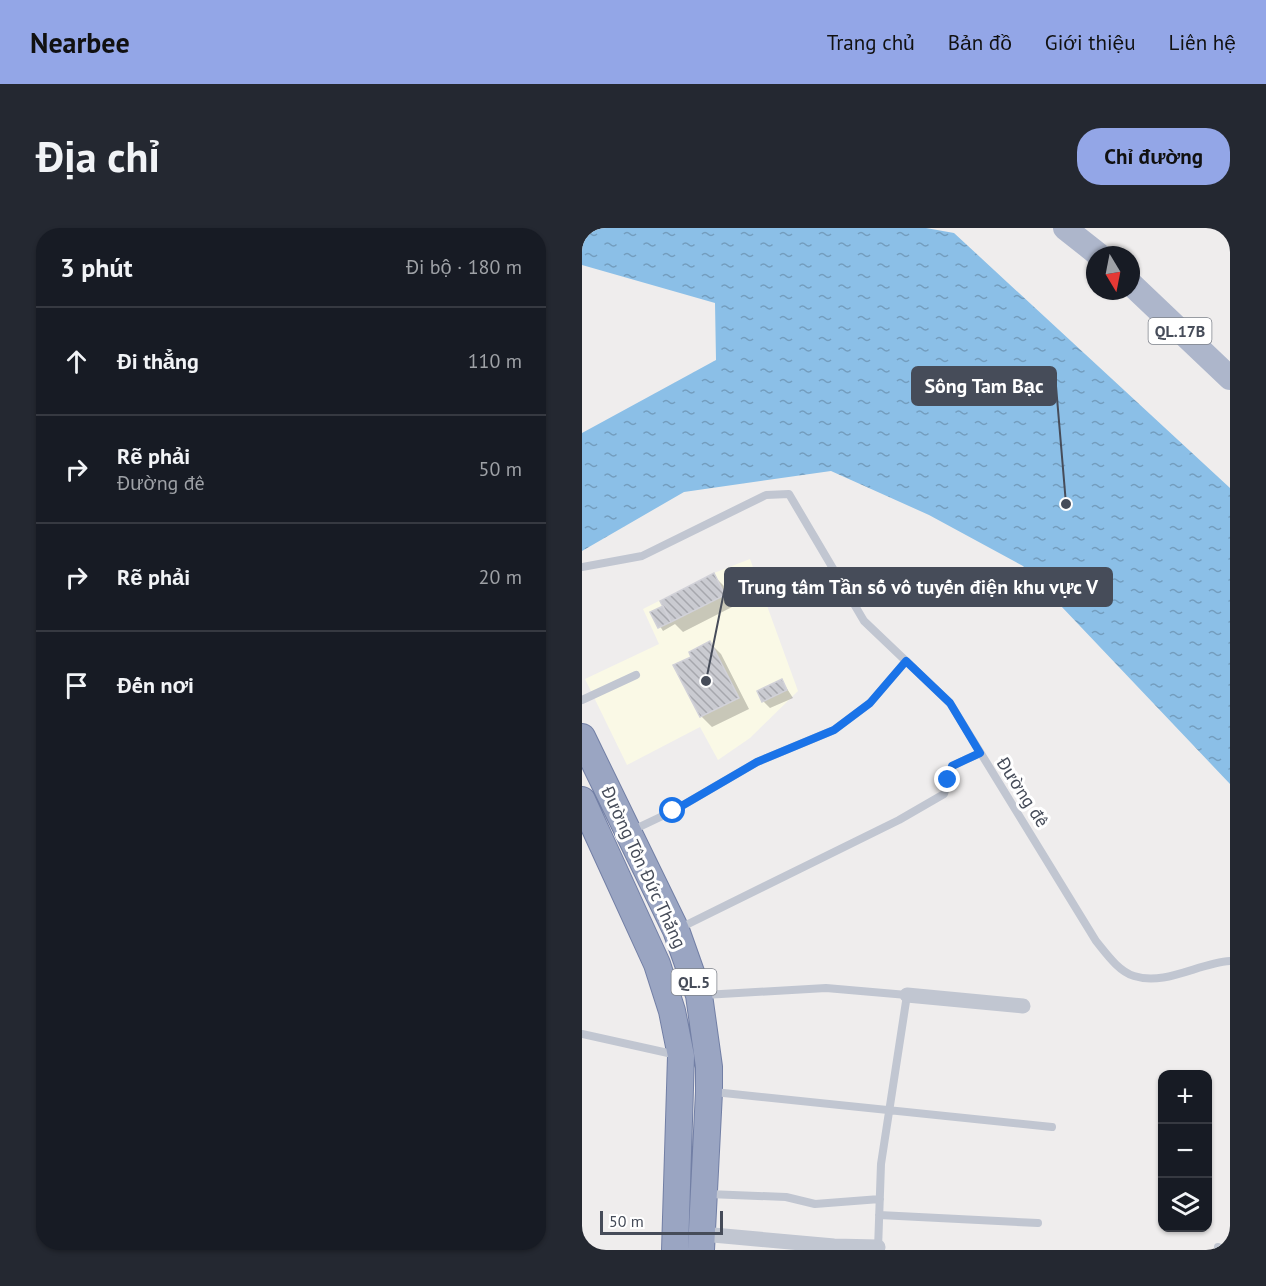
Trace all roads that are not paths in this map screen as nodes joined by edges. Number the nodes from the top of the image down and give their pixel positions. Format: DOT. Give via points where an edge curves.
graph roads {
  1 [pos="1065,228"];
  2 [pos="1088,246"];
  3 [pos="1140,293"];
  4 [pos="1230,378"];
  5 [pos="582,567"];
  6 [pos="906,661"];
  7 [pos="636,675"];
  8 [pos="582,700"];
  9 [pos="582,736"];
  10 [pos="980,753"];
  11 [pos="585,813"];
  12 [pos="628,832"];
  13 [pos="676,930"];
  14 [pos="1230,961"];
  15 [pos="699,995"];
  16 [pos="907,995"];
  17 [pos="1023,1006"];
  18 [pos="582,1034"];
  19 [pos="681,1056"];
  20 [pos="709,1092"];
  21 [pos="889,1109"];
  22 [pos="1052,1127"];
  23 [pos="704,1194"];
  24 [pos="879,1200"];
  25 [pos="879,1215"];
  26 [pos="1038,1223"];
  27 [pos="701,1242"];
  28 [pos="878,1248"];
  29 [pos="675,1250"];
  1 -- 2 [label="main road"];
  3 -- 4 [label="main road, QL.17B"];
  5 -- 6 [label="lane, Đường đê" via="642,556 766,495 789,494 864,621"];
  6 -- 10 [label="lane, Đường đê" via="950,703"];
  6 -- 12 [label="lane" via="870,703 834,730 757,762 673,811"];
  7 -- 8 [label="lane"];
  9 -- 12 [label="highway, Đường Tôn Đức Thắng / QL.5"];
  10 -- 13 [label="lane" via="952,766 944,794"];
  10 -- 14 [label="lane, Đường đê" via="1096,941 1115,963 1133,976 1158,978"];
  11 -- 19 [label="highway, Đường Tôn Đức Thắng / QL.5" via="657,964"];
  12 -- 13 [label="highway, Đường Tôn Đức Thắng / QL.5"];
  13 -- 15 [label="highway, Đường Tôn Đức Thắng / QL.5"];
  15 -- 16 [label="lane" via="826,988"];
  15 -- 20 [label="highway, Đường Tôn Đức Thắng / QL.5"];
  16 -- 17 [label="street"];
  16 -- 21 [label="lane"];
  18 -- 19 [label="lane"];
  19 -- 29 [label="highway, Đường Tôn Đức Thắng / QL.5"];
  20 -- 21 [label="lane"];
  20 -- 23 [label="highway, Đường Tôn Đức Thắng / QL.5"];
  21 -- 22 [label="lane"];
  21 -- 24 [label="lane"];
  23 -- 24 [label="lane" via="786,1197 815,1204"];
  23 -- 27 [label="highway, Đường Tôn Đức Thắng / QL.5"];
  24 -- 25 [label="lane"];
  25 -- 26 [label="lane"];
  25 -- 28 [label="lane"];
  27 -- 28 [label="street"];
}
